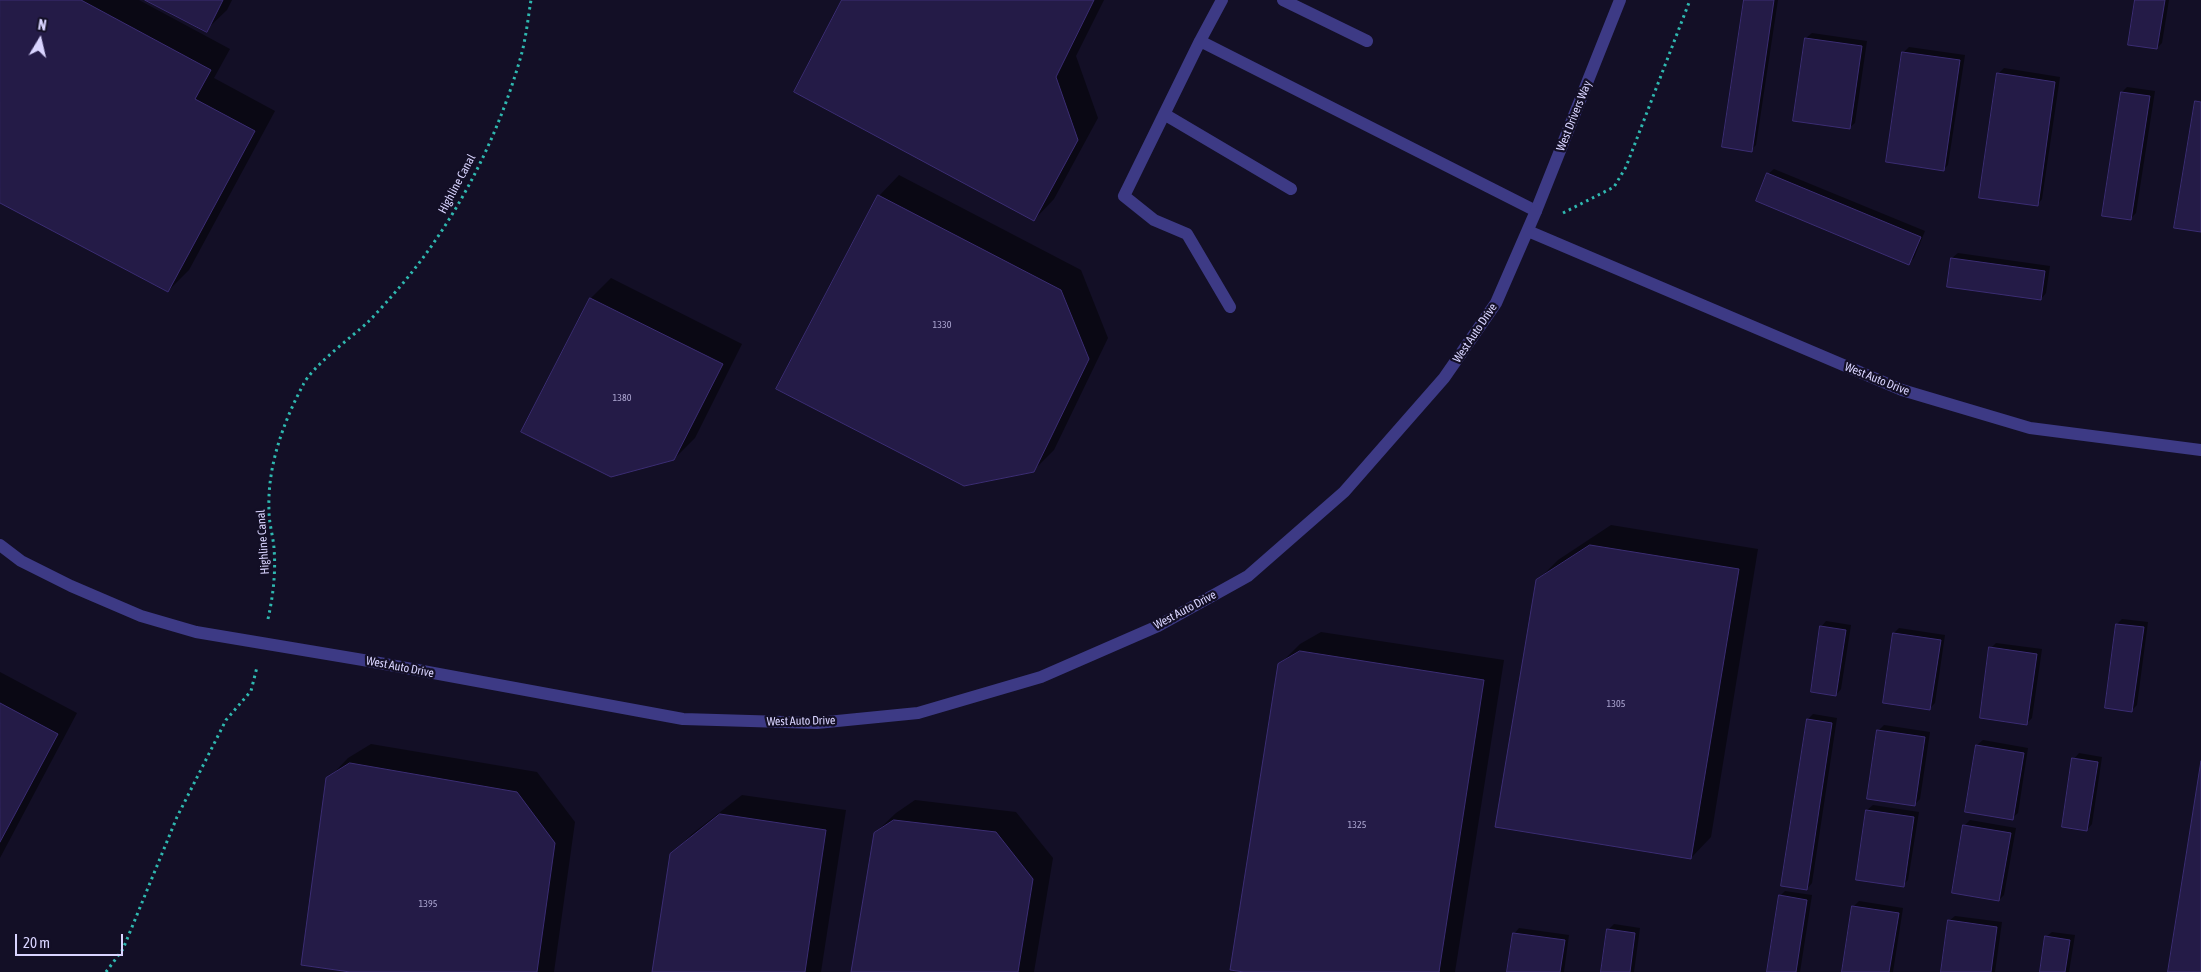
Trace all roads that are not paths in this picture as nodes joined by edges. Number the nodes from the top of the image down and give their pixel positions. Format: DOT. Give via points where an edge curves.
graph roads {
  1 [pos="1222,0"];
  2 [pos="1283,0"];
  3 [pos="1620,0"];
  4 [pos="1200,42"];
  5 [pos="1367,42"];
  6 [pos="1164,114"];
  7 [pos="1291,190"];
  8 [pos="1536,212"];
  9 [pos="1528,231"];
  10 [pos="1230,307"];
  11 [pos="2201,450"];
  12 [pos="0,545"];
  1 -- 4 [label="street"];
  2 -- 5 [label="street"];
  3 -- 8 [label="street, West Drivers Way"];
  4 -- 6 [label="street"];
  4 -- 8 [label="street"];
  6 -- 7 [label="street"];
  6 -- 10 [label="street" via="1124,196 1154,220 1187,234"];
  8 -- 9 [label="street, West Drivers Way"];
  9 -- 11 [label="street, West Auto Drive" via="1902,390 2030,428"];
  9 -- 12 [label="street, West Auto Drive" via="1496,303 1444,378 1344,492 1248,576 1158,626 1041,677 918,713 817,723 683,719 196,632 141,616 21,561"];
}
